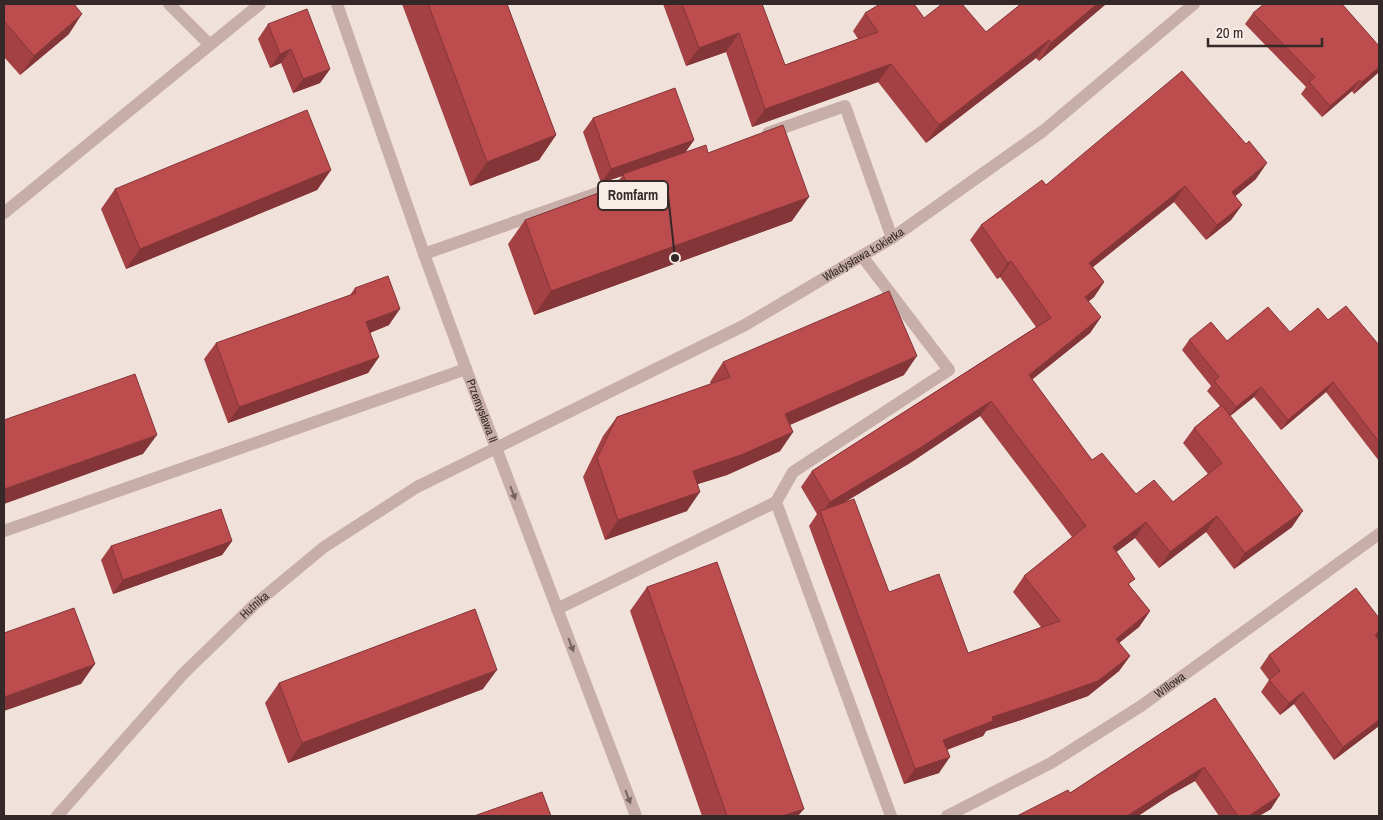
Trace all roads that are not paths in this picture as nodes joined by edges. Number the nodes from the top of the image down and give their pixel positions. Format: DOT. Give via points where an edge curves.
graph roads {
  1 [pos="169,4"];
  2 [pos="260,4"];
  3 [pos="337,4"];
  4 [pos="1194,4"];
  5 [pos="210,45"];
  6 [pos="761,136"];
  7 [pos="639,178"];
  8 [pos="4,213"];
  9 [pos="892,238"];
  10 [pos="424,254"];
  11 [pos="862,256"];
  12 [pos="466,369"];
  13 [pos="496,448"];
  14 [pos="776,502"];
  15 [pos="4,531"];
  16 [pos="1379,534"];
  17 [pos="557,609"];
  18 [pos="57,816"];
  19 [pos="636,816"];
  20 [pos="891,816"];
  21 [pos="947,816"];
  1 -- 5 [label="street"];
  2 -- 5 [label="street"];
  3 -- 10 [label="street, Przemysława II"];
  4 -- 9 [label="street, Władysława Łokietka" via="1043,131"];
  5 -- 8 [label="street"];
  6 -- 9 [label="street" via="845,106"];
  7 -- 10 [label="street"];
  9 -- 11 [label="street, Władysława Łokietka"];
  10 -- 12 [label="street, Przemysława II"];
  11 -- 13 [label="street, Władysława Łokietka" via="745,326"];
  11 -- 14 [label="street" via="949,370 793,472"];
  12 -- 13 [label="street, Przemysława II"];
  12 -- 15 [label="street"];
  13 -- 17 [label="street, Przemysława II, one-way"];
  13 -- 18 [label="street, Hutnika" via="417,487 324,547 254,605 183,674"];
  14 -- 17 [label="street"];
  14 -- 20 [label="street"];
  16 -- 21 [label="street, Willowa" via="1141,706 1051,763"];
  17 -- 19 [label="street, Przemysława II, one-way"];
}
